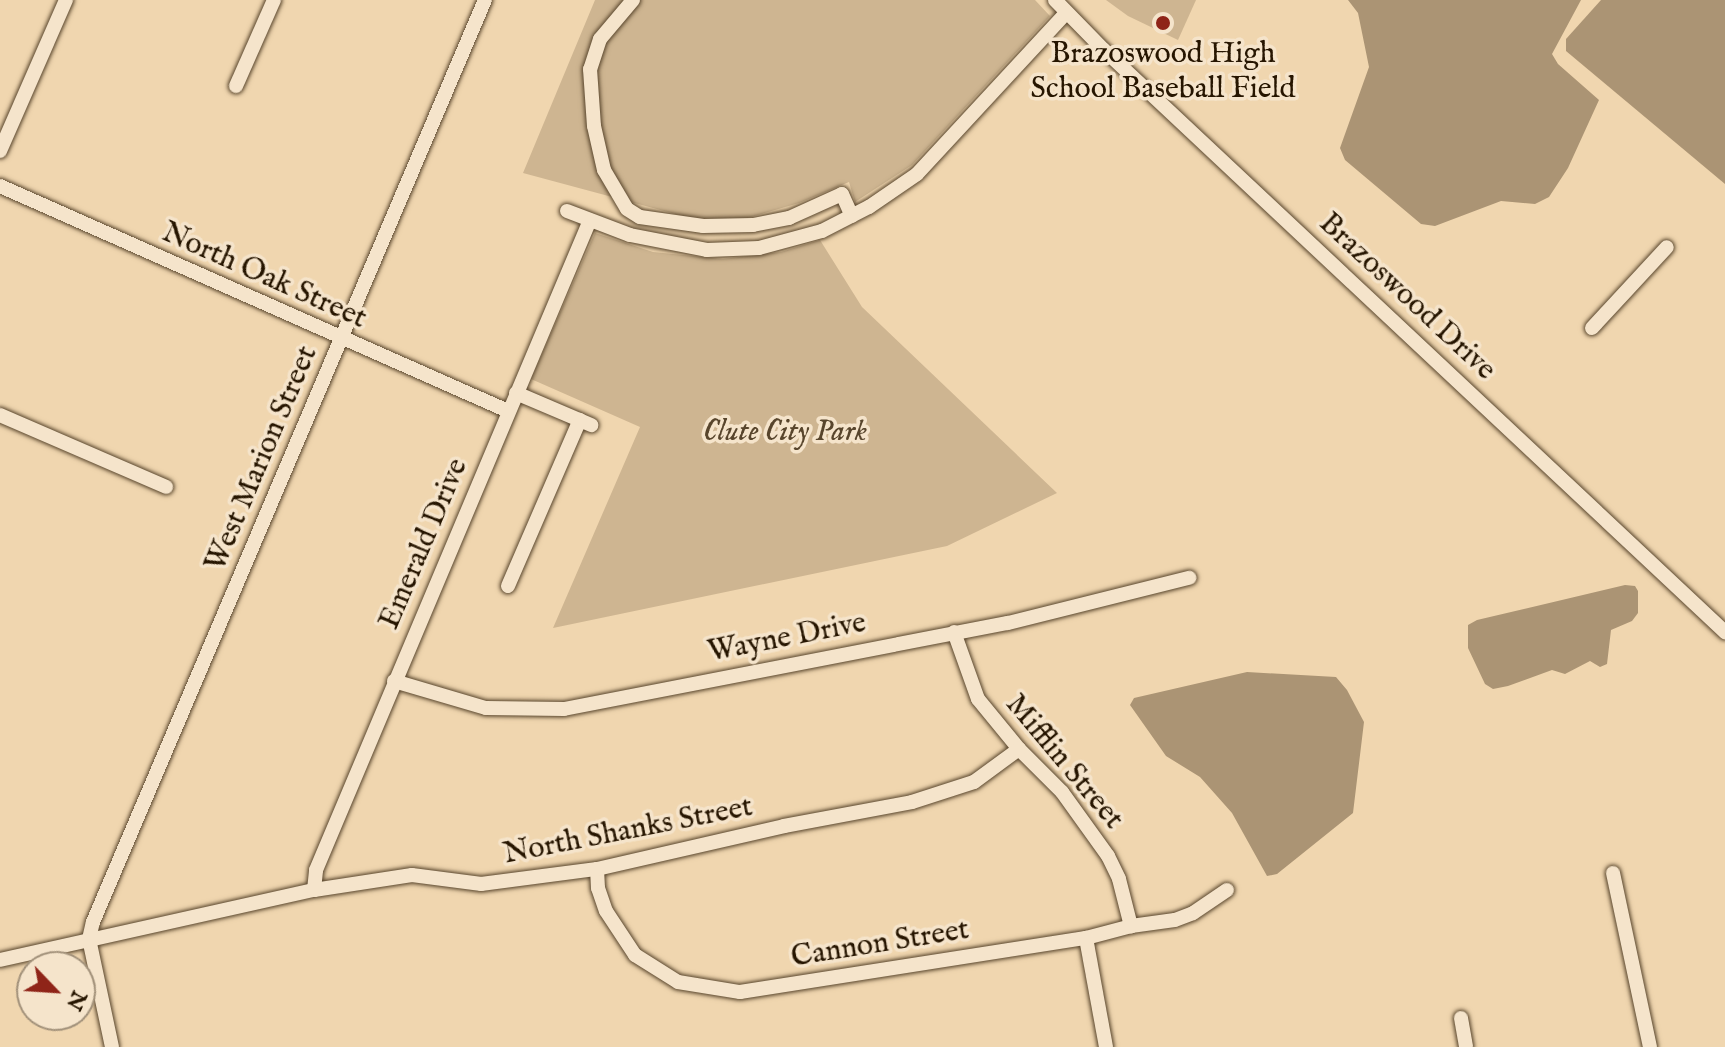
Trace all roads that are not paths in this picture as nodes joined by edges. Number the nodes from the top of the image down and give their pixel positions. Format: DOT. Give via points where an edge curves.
graph roads {
  1 [pos="66,0"];
  2 [pos="274,0"];
  3 [pos="485,0"];
  4 [pos="633,0"];
  5 [pos="1055,0"];
  6 [pos="1066,13"];
  7 [pos="236,86"];
  8 [pos="0,151"];
  9 [pos="0,186"];
  10 [pos="567,211"];
  11 [pos="852,216"];
  12 [pos="590,220"];
  13 [pos="1667,247"];
  14 [pos="1592,328"];
  15 [pos="341,339"];
  16 [pos="516,393"];
  17 [pos="508,411"];
  18 [pos="0,415"];
  19 [pos="166,487"];
  20 [pos="1189,578"];
  21 [pos="508,586"];
  22 [pos="954,632"];
  23 [pos="1725,632"];
  24 [pos="394,681"];
  25 [pos="1019,749"];
  26 [pos="597,869"];
  27 [pos="1613,873"];
  28 [pos="314,890"];
  29 [pos="1227,890"];
  30 [pos="1131,926"];
  31 [pos="1086,938"];
  32 [pos="89,939"];
  33 [pos="0,960"];
  34 [pos="1461,1018"];
  35 [pos="112,1047"];
  36 [pos="1106,1047"];
  37 [pos="1466,1047"];
  38 [pos="1650,1047"];
  1 -- 8 [label="street"];
  2 -- 7 [label="street"];
  3 -- 15 [label="street, West Marion Street"];
  4 -- 11 [label="street" via="600,39 590,69 604,170 627,209 640,217 703,226 753,225 789,218 842,194"];
  5 -- 6 [label="street, Brazoswood Drive"];
  6 -- 11 [label="street" via="932,161"];
  6 -- 23 [label="street, Brazoswood Drive"];
  9 -- 15 [label="street, North Oak Street"];
  10 -- 12 [label="street"];
  11 -- 12 [label="street" via="784,243 733,251 655,242"];
  12 -- 16 [label="street, Emerald Drive"];
  13 -- 14 [label="street"];
  15 -- 17 [label="street, North Oak Street"];
  15 -- 32 [label="street, West Marion Street"];
  16 -- 17 [label="street, Emerald Drive"];
  16 -- 21 [label="street" via="586,423"];
  17 -- 24 [label="street, Emerald Drive"];
  18 -- 19 [label="street"];
  20 -- 22 [label="street, Wayne Drive"];
  22 -- 24 [label="street, Wayne Drive" via="564,709 486,708"];
  22 -- 25 [label="street, Mifflin Street" via="978,699"];
  24 -- 28 [label="street, Emerald Drive" via="316,870"];
  25 -- 26 [label="street, North Shanks Street" via="974,782 912,802"];
  25 -- 30 [label="street, Mifflin Street" via="1094,834 1119,879"];
  26 -- 28 [label="street, North Shanks Street" via="481,884 412,875"];
  26 -- 31 [label="street, Cannon Street" via="606,911 635,955 678,982 704,989 740,992"];
  27 -- 38 [label="street"];
  28 -- 32 [label="street, North Shanks Street"];
  29 -- 30 [label="street, Cannon Street" via="1193,913"];
  30 -- 31 [label="street, Cannon Street"];
  31 -- 36 [label="street"];
  32 -- 33 [label="street, North Shanks Street"];
  32 -- 35 [label="street"];
  34 -- 37 [label="street"];
}
